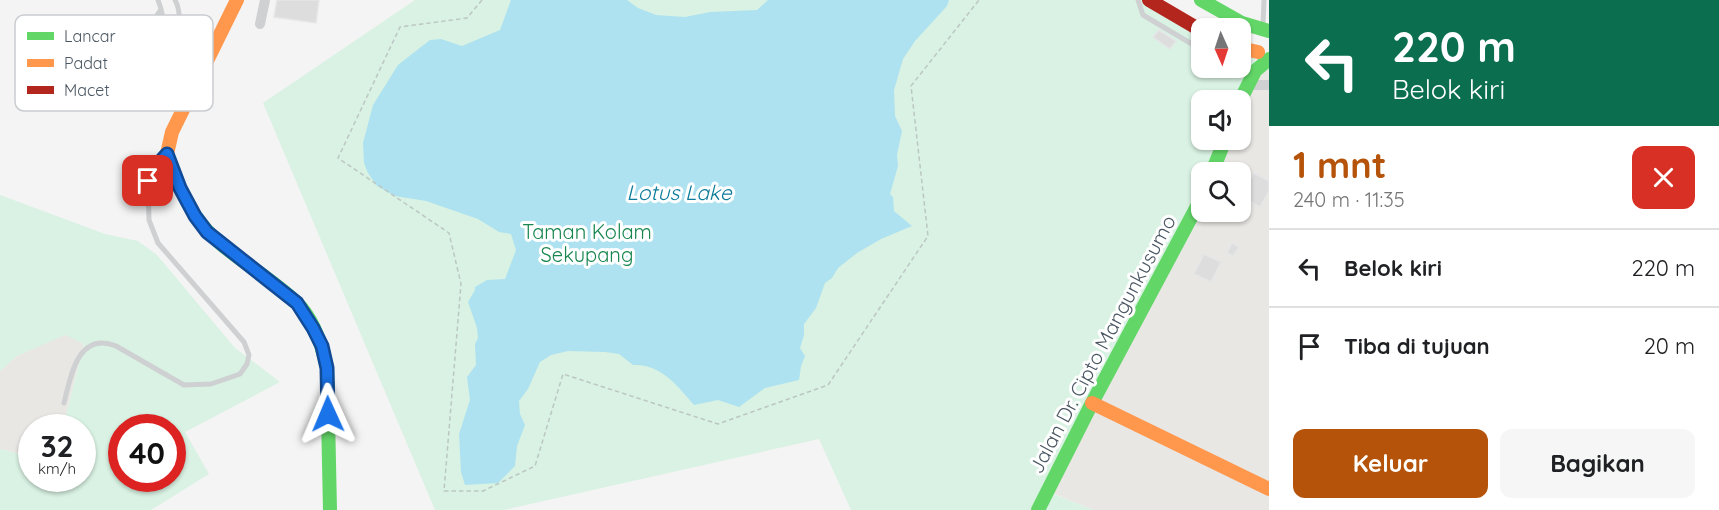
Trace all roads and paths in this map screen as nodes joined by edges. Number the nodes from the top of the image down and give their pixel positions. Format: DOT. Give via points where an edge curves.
graph roads {
  1 [pos="158,0"];
  2 [pos="175,0"];
  3 [pos="237,0"];
  4 [pos="265,0"];
  5 [pos="482,0"];
  6 [pos="979,0"];
  7 [pos="1138,0"];
  8 [pos="1149,0"];
  9 [pos="1201,0"];
  10 [pos="1264,0"];
  11 [pos="161,9"];
  12 [pos="157,15"];
  13 [pos="164,15"];
  14 [pos="179,15"];
  15 [pos="260,24"];
  16 [pos="1191,25"];
  17 [pos="1266,30"];
  18 [pos="1191,43"];
  19 [pos="213,48"];
  20 [pos="1265,55"];
  21 [pos="1251,70"];
  22 [pos="1255,71"];
  23 [pos="1247,85"];
  24 [pos="1269,85"];
  25 [pos="1245,90"];
  26 [pos="182,111"];
  27 [pos="167,154"];
  28 [pos="1191,218"];
  29 [pos="64,403"];
  30 [pos="1092,403"];
  31 [pos="1269,489"];
  32 [pos="330,510"];
  33 [pos="1038,510"];
  1 -- 11 [label="lane"];
  2 -- 14 [label="lane"];
  3 -- 19 [label="main road"];
  4 -- 15 [label="street"];
  5 -- 6 [label="path" via="467,18 400,27 338,158 449,233 461,284 444,491 483,491 535,466 563,374 718,424 828,385 928,236 911,86"];
  7 -- 18 [label="lane" via="1143,15"];
  8 -- 16 [label="main road"];
  9 -- 17 [label="main road" via="1242,23"];
  10 -- 17 [label="lane"];
  11 -- 12 [label="lane"];
  11 -- 13 [label="lane"];
  17 -- 20 [label="main road"];
  20 -- 22 [label="main road"];
  21 -- 22 [label="lane"];
  22 -- 23 [label="main road"];
  23 -- 24 [label="street"];
  23 -- 25 [label="main road"];
  26 -- 27 [label="main road"];
  27 -- 29 [label="lane" via="148,181 149,220 158,243 244,342 249,355 247,364 232,378 184,385 116,346 104,341 94,343 73,368"];
  27 -- 32 [label="main road" via="180,188 207,232 297,303 318,337 327,368"];
  28 -- 30 [label="main road, Jalan Dr. Cipto Mangunkusumo"];
  30 -- 31 [label="main road"];
  30 -- 33 [label="main road, Jalan Dr. Cipto Mangunkusumo"];
}
